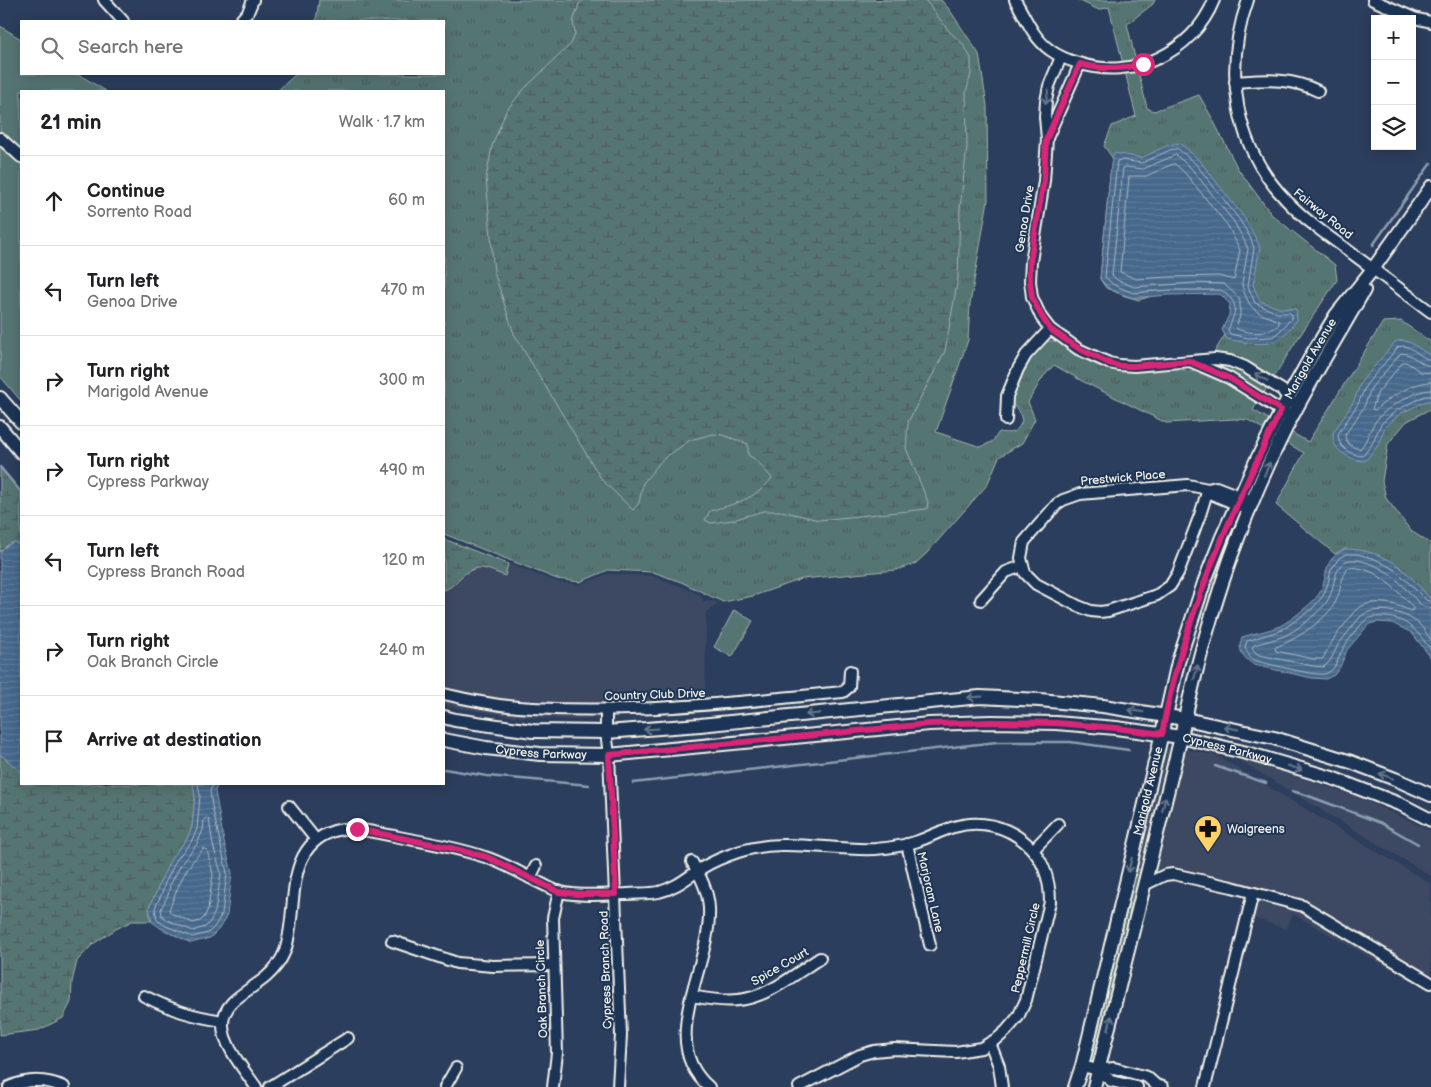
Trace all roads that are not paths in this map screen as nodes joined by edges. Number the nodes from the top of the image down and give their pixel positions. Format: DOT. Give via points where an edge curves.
graph roads {
  1 [pos="104,0"];
  2 [pos="253,0"];
  3 [pos="1015,0"];
  4 [pos="1214,0"];
  5 [pos="1248,0"];
  6 [pos="1373,0"];
  7 [pos="122,20"];
  8 [pos="241,20"];
  9 [pos="1431,22"];
  10 [pos="1061,57"];
  11 [pos="1080,64"];
  12 [pos="1235,82"];
  13 [pos="1318,90"];
  14 [pos="0,138"];
  15 [pos="1046,140"];
  16 [pos="20,156"];
  17 [pos="1431,187"];
  18 [pos="1373,269"];
  19 [pos="1431,312"];
  20 [pos="1050,329"];
  21 [pos="1189,361"];
  22 [pos="0,398"];
  23 [pos="1288,398"];
  24 [pos="1290,412"];
  25 [pos="1006,420"];
  26 [pos="20,421"];
  27 [pos="0,427"];
  28 [pos="20,451"];
  29 [pos="1208,489"];
  30 [pos="1238,500"];
  31 [pos="1252,506"];
  32 [pos="1022,566"];
  33 [pos="981,600"];
  34 [pos="850,671"];
  35 [pos="445,694"];
  36 [pos="606,710"];
  37 [pos="1165,716"];
  38 [pos="445,718"];
  39 [pos="1184,719"];
  40 [pos="606,732"];
  41 [pos="1162,734"];
  42 [pos="1181,737"];
  43 [pos="445,740"];
  44 [pos="609,755"];
  45 [pos="1431,795"];
  46 [pos="289,806"];
  47 [pos="1431,820"];
  48 [pos="1058,824"];
  49 [pos="316,840"];
  50 [pos="906,844"];
  51 [pos="1033,850"];
  52 [pos="692,862"];
  53 [pos="536,866"];
  54 [pos="698,872"];
  55 [pos="530,878"];
  56 [pos="1144,885"];
  57 [pos="559,892"];
  58 [pos="1253,893"];
  59 [pos="616,894"];
  60 [pos="392,941"];
  61 [pos="930,945"];
  62 [pos="820,958"];
  63 [pos="554,965"];
  64 [pos="1431,983"];
  65 [pos="144,996"];
  66 [pos="692,996"];
  67 [pos="223,1021"];
  68 [pos="348,1038"];
  69 [pos="990,1043"];
  70 [pos="1082,1066"];
  71 [pos="456,1068"];
  72 [pos="1098,1070"];
  73 [pos="707,1086"];
  74 [pos="1157,1086"];
  75 [pos="9,1087"];
  76 [pos="64,1087"];
  77 [pos="256,1087"];
  78 [pos="270,1087"];
  79 [pos="445,1087"];
  80 [pos="552,1087"];
  81 [pos="618,1087"];
  82 [pos="799,1087"];
  83 [pos="1002,1087"];
  84 [pos="1076,1087"];
  85 [pos="1094,1087"];
  86 [pos="1137,1087"];
  87 [pos="1205,1087"];
  1 -- 7 [label="street"];
  2 -- 8 [label="street"];
  3 -- 10 [label="street" via="1037,38"];
  4 -- 11 [label="street" via="1192,36 1164,56 1114,69"];
  5 -- 12 [label="street, Fairway Road" via="1237,38"];
  6 -- 9 [label="street"];
  10 -- 11 [label="street"];
  10 -- 15 [label="street, Genoa Drive, one-way" via="1046,101"];
  11 -- 15 [label="street, Genoa Drive"];
  12 -- 13 [label="street" via="1288,80"];
  12 -- 18 [label="street, Fairway Road" via="1239,114 1248,140 1272,184 1304,218"];
  14 -- 16 [label="street"];
  15 -- 20 [label="street, Genoa Drive" via="1044,180 1030,262 1030,281 1032,297"];
  17 -- 18 [label="main road, Marigold Avenue"];
  18 -- 19 [label="street, Fairway Road"];
  18 -- 23 [label="main road, Marigold Avenue" via="1336,315"];
  18 -- 24 [label="main road, Marigold Avenue"];
  20 -- 21 [label="street, Genoa Drive" via="1078,348 1119,366"];
  20 -- 25 [label="street" via="1018,368 1006,396"];
  23 -- 21 [label="street, Genoa Drive, one-way" via="1282,390 1230,361"];
  21 -- 24 [label="street, Genoa Drive" via="1229,378"];
  22 -- 26 [label="main road"];
  23 -- 24 [label="main road, Marigold Avenue"];
  24 -- 30 [label="main road, Marigold Avenue"];
  31 -- 24 [label="main road, Marigold Avenue, one-way"];
  27 -- 28 [label="main road"];
  29 -- 30 [label="street, Prestwick Place" via="1216,488"];
  29 -- 32 [label="street, Prestwick Place" via="1188,485 1073,495 1057,504 1027,538 1021,552"];
  29 -- 32 [label="street" via="1178,573 1170,586 1157,595 1108,611 1091,611 1036,584"];
  30 -- 31 [label="street, Prestwick Place"];
  30 -- 37 [label="main road, Marigold Avenue" via="1192,616"];
  39 -- 31 [label="main road, Marigold Avenue, one-way" via="1214,612"];
  32 -- 33 [label="street" via="1006,572"];
  34 -- 36 [label="street, Country Club Drive" via="849,687 844,692 714,705"];
  35 -- 36 [label="street, Country Club Drive" via="532,708"];
  36 -- 40 [label="street, Cypress Branch Road"];
  37 -- 39 [label="main road, Cypress Parkway"];
  37 -- 40 [label="main road, Cypress Parkway, one-way" via="1103,706 980,697"];
  37 -- 41 [label="main road, Marigold Avenue"];
  38 -- 40 [label="main road, Cypress Parkway" via="532,731"];
  39 -- 42 [label="main road, Marigold Avenue"];
  45 -- 39 [label="main road, Cypress Parkway, one-way" via="1313,749"];
  40 -- 44 [label="street, Cypress Branch Road"];
  41 -- 42 [label="main road, Cypress Parkway"];
  41 -- 44 [label="main road, Cypress Parkway" via="1056,723 929,724"];
  41 -- 70 [label="main road, Marigold Avenue, one-way"];
  42 -- 47 [label="main road, Cypress Parkway, one-way" via="1332,778"];
  56 -- 42 [label="main road, Marigold Avenue, one-way"];
  43 -- 44 [label="main road, Cypress Parkway" via="540,754"];
  44 -- 59 [label="street, Cypress Branch Road"];
  46 -- 49 [label="street"];
  48 -- 51 [label="street"];
  49 -- 55 [label="street" via="334,831 357,829 487,857"];
  49 -- 67 [label="street" via="304,853 298,867 288,941 282,957 268,976 236,999 227,1009"];
  50 -- 51 [label="street, Peppermill Circle" via="954,826 980,824 1012,833"];
  50 -- 54 [label="street, Peppermill Circle" via="866,849 791,844 768,846 738,852"];
  50 -- 61 [label="street, Marjoram Lane"];
  51 -- 69 [label="street, Peppermill Circle" via="1048,879 1049,910 1024,1006 1013,1024"];
  52 -- 54 [label="street"];
  53 -- 55 [label="street"];
  54 -- 59 [label="street, Peppermill Circle" via="657,893"];
  54 -- 66 [label="street" via="706,890 709,918"];
  55 -- 57 [label="street"];
  56 -- 58 [label="street" via="1173,874"];
  72 -- 56 [label="main road, Marigold Avenue, one-way"];
  57 -- 59 [label="street"];
  57 -- 63 [label="street, Oak Branch Circle" via="553,918"];
  58 -- 64 [label="street" via="1303,906"];
  58 -- 87 [label="street"];
  59 -- 81 [label="street, Cypress Branch Road" via="621,1035"];
  60 -- 63 [label="street" via="457,963"];
  62 -- 66 [label="street, Spice Court" via="780,984 752,997 722,1001"];
  63 -- 80 [label="street, Oak Branch Circle" via="556,1053"];
  65 -- 67 [label="street" via="168,1008"];
  66 -- 73 [label="street" via="685,1029 686,1047 694,1068"];
  67 -- 77 [label="street" via="227,1041"];
  68 -- 78 [label="street"];
  69 -- 82 [label="street, Peppermill Circle" via="956,1052 874,1051"];
  69 -- 83 [label="street" via="999,1066"];
  70 -- 72 [label="street"];
  70 -- 84 [label="main road, Marigold Avenue"];
  71 -- 79 [label="street"];
  72 -- 74 [label="street" via="1114,1068 1147,1077"];
  72 -- 85 [label="main road, Marigold Avenue"];
  72 -- 86 [label="street" via="1112,1081"];
  75 -- 76 [label="street" via="36,1081"];
}
